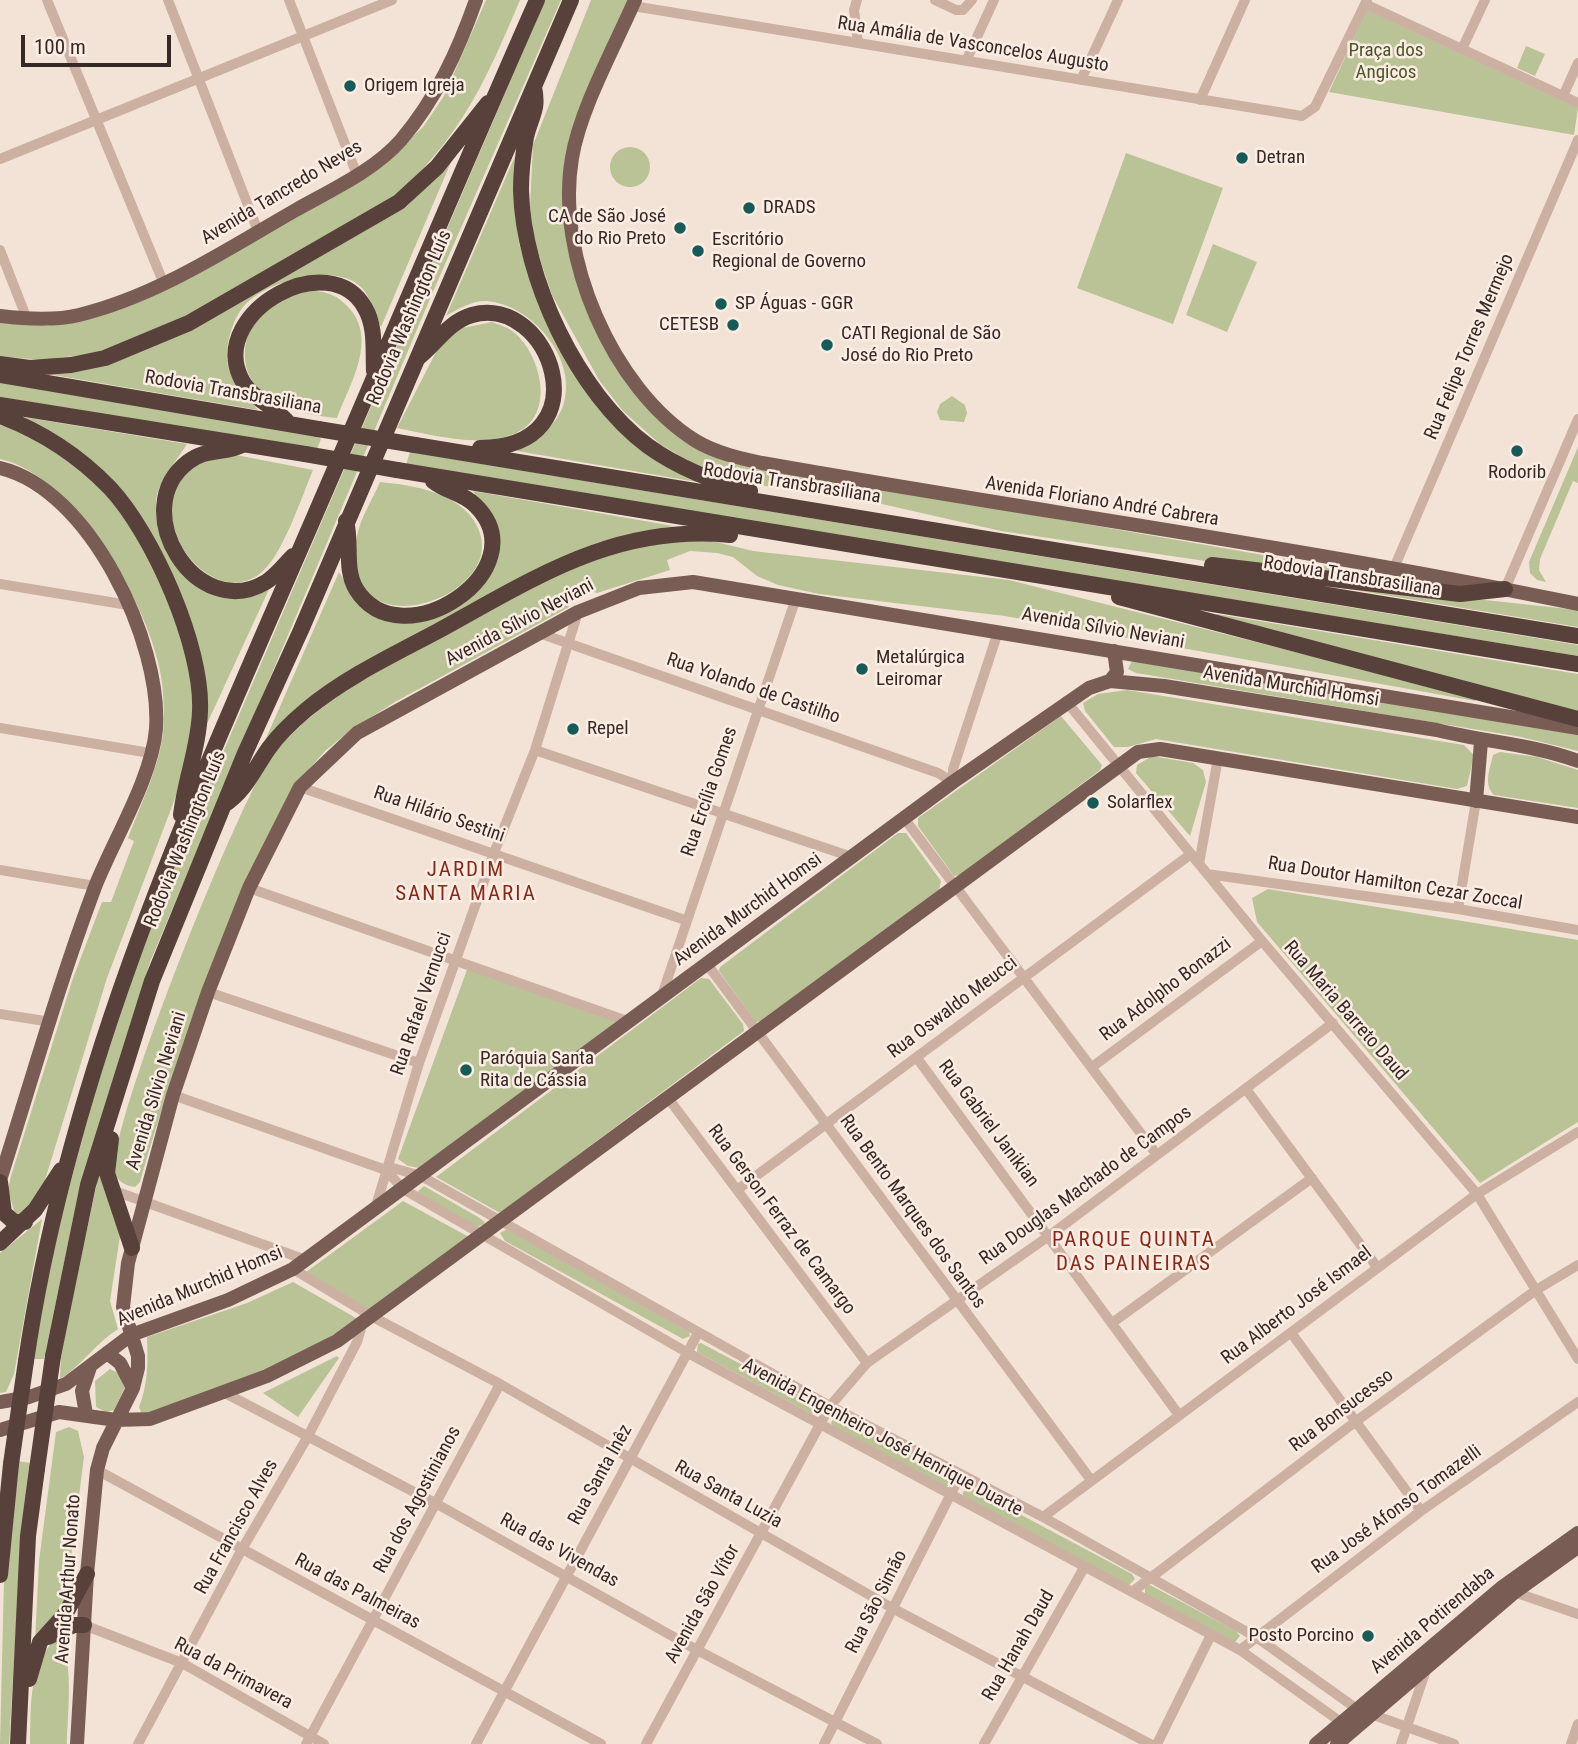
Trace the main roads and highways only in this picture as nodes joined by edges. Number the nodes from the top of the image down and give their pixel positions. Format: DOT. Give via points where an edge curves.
graph roads {
  1 [pos="475,0"];
  2 [pos="537,0"];
  3 [pos="571,0"];
  4 [pos="634,3"];
  5 [pos="534,87"];
  6 [pos="494,97"];
  7 [pos="0,316"];
  8 [pos="414,362"];
  9 [pos="0,364"];
  10 [pos="0,375"];
  11 [pos="374,376"];
  12 [pos="0,405"];
  13 [pos="0,416"];
  14 [pos="289,424"];
  15 [pos="242,445"];
  16 [pos="461,451"];
  17 [pos="0,468"];
  18 [pos="426,475"];
  19 [pos="792,506"];
  20 [pos="346,521"];
  21 [pos="781,534"];
  22 [pos="302,547"];
  23 [pos="1148,564"];
  24 [pos="1102,585"];
  25 [pos="1505,589"];
  26 [pos="1578,604"];
  27 [pos="1578,636"];
  28 [pos="1114,651"];
  29 [pos="1578,664"];
  30 [pos="1110,681"];
  31 [pos="1578,719"];
  32 [pos="1578,728"];
  33 [pos="1481,742"];
  34 [pos="1578,761"];
  35 [pos="1476,801"];
  36 [pos="224,806"];
  37 [pos="1578,817"];
  38 [pos="179,834"];
  39 [pos="117,1093"];
  40 [pos="4,1156"];
  41 [pos="66,1162"];
  42 [pos="0,1181"];
  43 [pos="25,1222"];
  44 [pos="0,1243"];
  45 [pos="132,1248"];
  46 [pos="131,1335"];
  47 [pos="107,1353"];
  48 [pos="91,1365"];
  49 [pos="133,1388"];
  50 [pos="0,1402"];
  51 [pos="86,1415"];
  52 [pos="116,1420"];
  53 [pos="0,1430"];
  54 [pos="1578,1533"];
  55 [pos="1578,1547"];
  56 [pos="87,1574"];
  57 [pos="0,1575"];
  58 [pos="1508,1590"];
  59 [pos="84,1625"];
  60 [pos="40,1642"];
  61 [pos="19,1721"];
  62 [pos="1347,1727"];
  63 [pos="18,1744"];
  64 [pos="77,1744"];
  65 [pos="1316,1744"];
  66 [pos="1337,1744"];
  1 -- 7 [label="main road, Avenida Tancredo Neves" via="435,93 399,142 357,175 124,302 77,316"];
  2 -- 6 [label="highway, Rodovia Washington Luís"];
  3 -- 5 [label="highway, Rodovia Washington Luís"];
  4 -- 25 [label="main road, Avenida Floriano André Cabrera" via="572,158 570,205 576,252 591,305 609,344 641,392 698,442 751,461"];
  5 -- 8 [label="highway, Rodovia Washington Luís"];
  5 -- 19 [label="highway" via="538,105 522,160 523,219 536,277 577,361 598,395 648,445 680,465"];
  6 -- 9 [label="highway" via="437,167 399,202 189,323 105,358 30,368"];
  6 -- 11 [label="highway, Rodovia Washington Luís"];
  8 -- 16 [label="highway" via="448,328 469,316 499,313 513,318 535,337 555,381 551,412 541,427 513,444"];
  8 -- 20 [label="highway, Rodovia Washington Luís"];
  10 -- 14 [label="highway, Rodovia Transbrasiliana"];
  11 -- 14 [label="highway" via="373,327 354,294 322,282 306,282 270,300 243,326 235,358 251,394"];
  11 -- 22 [label="highway, Rodovia Washington Luís"];
  12 -- 15 [label="highway"];
  13 -- 38 [label="highway" via="61,445 112,491 136,525 181,612 192,643 201,710"];
  14 -- 16 [label="highway, Rodovia Transbrasiliana, bridge"];
  15 -- 18 [label="highway, bridge"];
  15 -- 22 [label="highway" via="202,453 186,463 165,496 167,531 189,573 203,584 237,592 269,581"];
  16 -- 19 [label="highway, Rodovia Transbrasiliana"];
  17 -- 40 [label="main road" via="37,481 67,509 100,553 128,605 148,655 156,693 150,753 96,886"];
  18 -- 20 [label="highway" via="475,505 491,538 491,556 484,573 472,588 436,609 401,616 369,604 350,576 351,539"];
  18 -- 21 [label="highway"];
  19 -- 23 [label="highway, Rodovia Transbrasiliana"];
  20 -- 36 [label="highway, Rodovia Washington Luís"];
  21 -- 24 [label="highway"];
  21 -- 36 [label="highway" via="755,537 692,531 657,535 617,542 551,569 327,694 283,732 240,795"];
  22 -- 38 [label="highway, Rodovia Washington Luís"];
  23 -- 25 [label="highway" via="1167,560 1460,594"];
  23 -- 27 [label="highway, Rodovia Transbrasiliana"];
  24 -- 29 [label="highway"];
  24 -- 31 [label="highway" via="1128,599"];
  25 -- 26 [label="main road, Avenida Floriano André Cabrera"];
  28 -- 30 [label="main road" via="1117,672"];
  28 -- 32 [label="main road, Avenida Sílvio Neviani"];
  28 -- 45 [label="main road, Avenida Sílvio Neviani" via="693,582 639,588 578,612 356,733 300,787 249,888 173,1095"];
  30 -- 33 [label="main road, Avenida Murchid Homsi" via="1437,730"];
  30 -- 46 [label="main road, Avenida Murchid Homsi" via="1066,701 953,782 293,1269 228,1300"];
  33 -- 34 [label="main road, Avenida Murchid Homsi" via="1544,749"];
  33 -- 35 [label="main road"];
  35 -- 37 [label="main road"];
  35 -- 52 [label="main road" via="1160,749 1138,752 755,1030 367,1321 295,1363 223,1392 150,1419"];
  36 -- 39 [label="highway, Rodovia Washington Luís" via="152,981"];
  38 -- 41 [label="highway, Rodovia Washington Luís" via="115,997"];
  39 -- 45 [label="highway" via="107,1173"];
  39 -- 61 [label="highway, Rodovia Washington Luís, bridge" via="88,1185 53,1356 28,1536"];
  40 -- 42 [label="main road"];
  41 -- 43 [label="highway"];
  41 -- 57 [label="highway, Rodovia Washington Luís, bridge" via="36,1295"];
  42 -- 43 [label="highway" via="4,1213 14,1222"];
  43 -- 44 [label="highway"];
  45 -- 46 [label="main road, Avenida Sílvio Neviani" via="122,1298"];
  46 -- 47 [label="main road, Avenida Murchid Homsi"];
  46 -- 49 [label="main road, Avenida Sílvio Neviani" via="138,1356"];
  47 -- 48 [label="main road, Avenida Murchid Homsi"];
  47 -- 49 [label="main road" via="120,1363"];
  48 -- 50 [label="main road, Avenida Murchid Homsi" via="66,1384"];
  48 -- 51 [label="main road" via="82,1391"];
  49 -- 52 [label="main road, Avenida Sílvio Neviani"];
  51 -- 52 [label="main road"];
  51 -- 53 [label="main road" via="59,1412"];
  52 -- 56 [label="main road, Avenida Arthur Nonato" via="97,1470"];
  54 -- 58 [label="main road, Avenida Potirendaba"];
  55 -- 58 [label="main road, Avenida Potirendaba"];
  56 -- 59 [label="main road, Avenida Arthur Nonato"];
  56 -- 60 [label="highway" via="66,1613"];
  58 -- 62 [label="main road, Avenida Potirendaba"];
  59 -- 60 [label="highway" via="59,1630"];
  59 -- 64 [label="main road, Avenida Arthur Nonato"];
  60 -- 61 [label="highway" via="33,1658 27,1706"];
  61 -- 63 [label="highway, Rodovia Washington Luís"];
  62 -- 65 [label="main road, Avenida Potirendaba"];
  62 -- 66 [label="main road, Avenida Potirendaba"];
}
